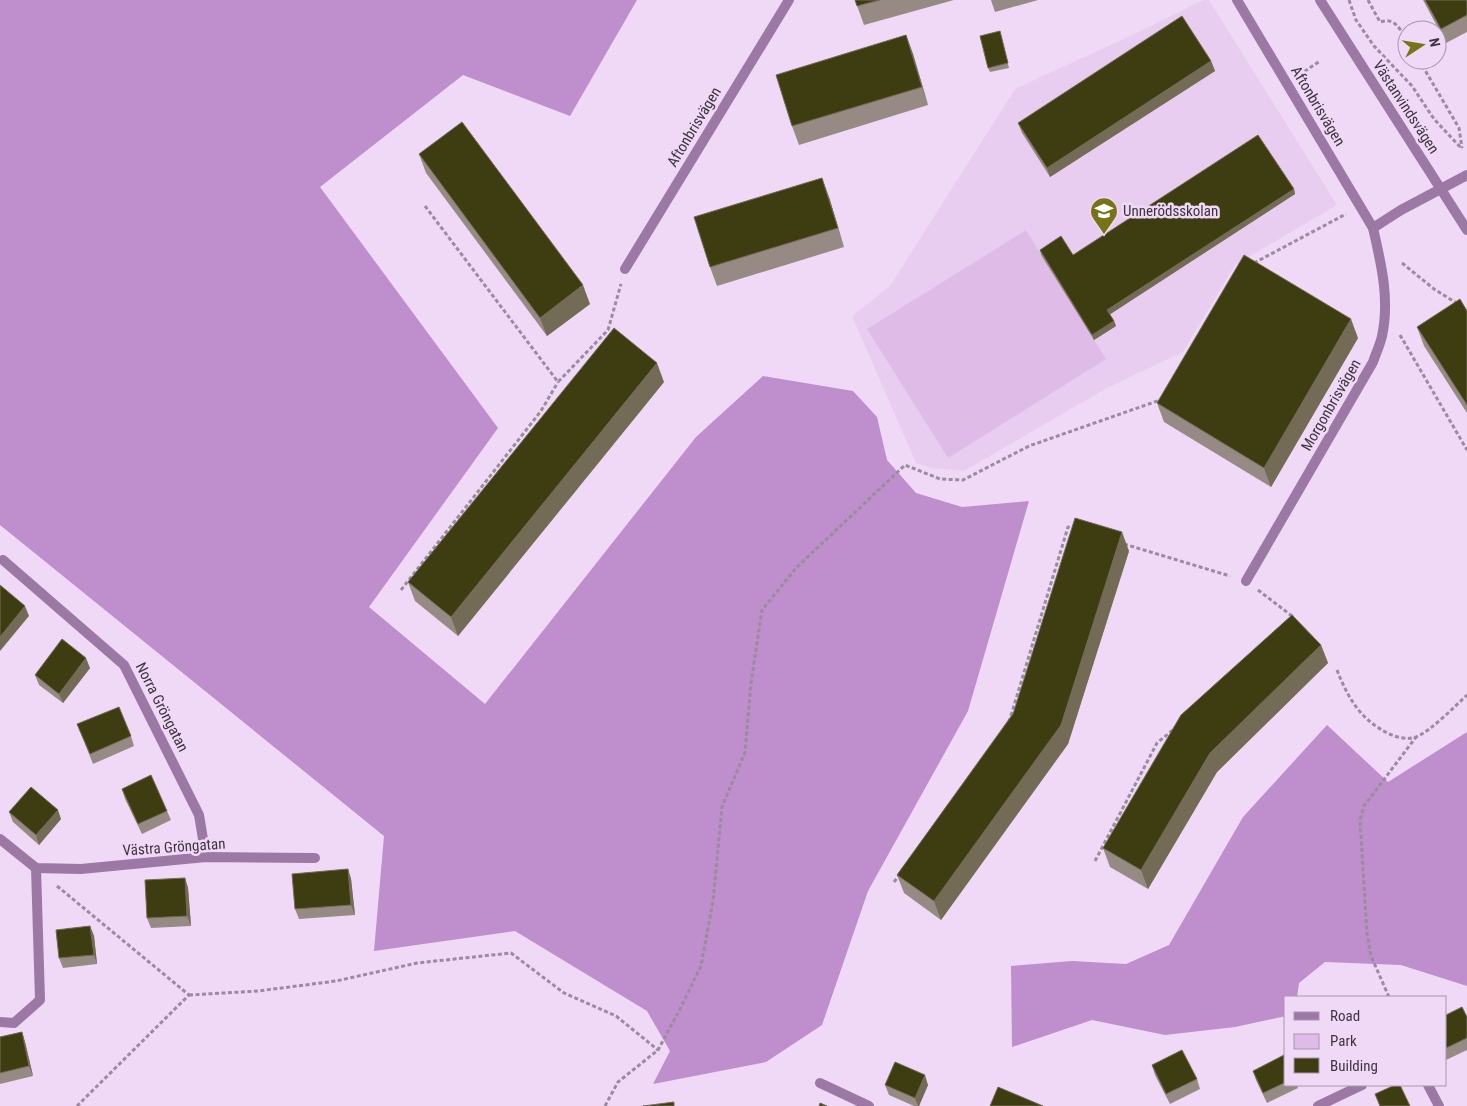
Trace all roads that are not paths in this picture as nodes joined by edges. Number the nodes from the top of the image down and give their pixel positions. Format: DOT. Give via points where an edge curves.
graph roads {
  1 [pos="789,0"];
  2 [pos="1237,0"];
  3 [pos="1320,0"];
  4 [pos="1467,174"];
  5 [pos="1441,188"];
  6 [pos="1372,228"];
  7 [pos="1467,230"];
  8 [pos="625,269"];
  9 [pos="3,560"];
  10 [pos="1246,581"];
  11 [pos="0,839"];
  12 [pos="206,857"];
  13 [pos="315,858"];
  14 [pos="36,868"];
  15 [pos="0,1022"];
  16 [pos="820,1083"];
  17 [pos="1360,1086"];
  18 [pos="1428,1086"];
  19 [pos="869,1106"];
  20 [pos="1318,1106"];
  21 [pos="1438,1106"];
  1 -- 8 [label="street, Aftonbrisvägen"];
  2 -- 6 [label="street, Aftonbrisvägen"];
  3 -- 5 [label="street, Västanvindsvägen"];
  4 -- 5 [label="street"];
  5 -- 6 [label="street"];
  5 -- 7 [label="street, Västanvindsvägen"];
  6 -- 10 [label="street, Morgonbrisvägen" via="1382,268 1385,303 1382,336 1374,362"];
  9 -- 12 [label="street, Norra Gröngatan" via="124,665 199,815"];
  11 -- 14 [label="street"];
  12 -- 13 [label="street, Västra Gröngatan"];
  12 -- 14 [label="street, Västra Gröngatan" via="81,869"];
  14 -- 15 [label="street" via="40,1000 14,1023"];
  16 -- 19 [label="street"];
  17 -- 20 [label="street"];
  18 -- 21 [label="street"];
}
